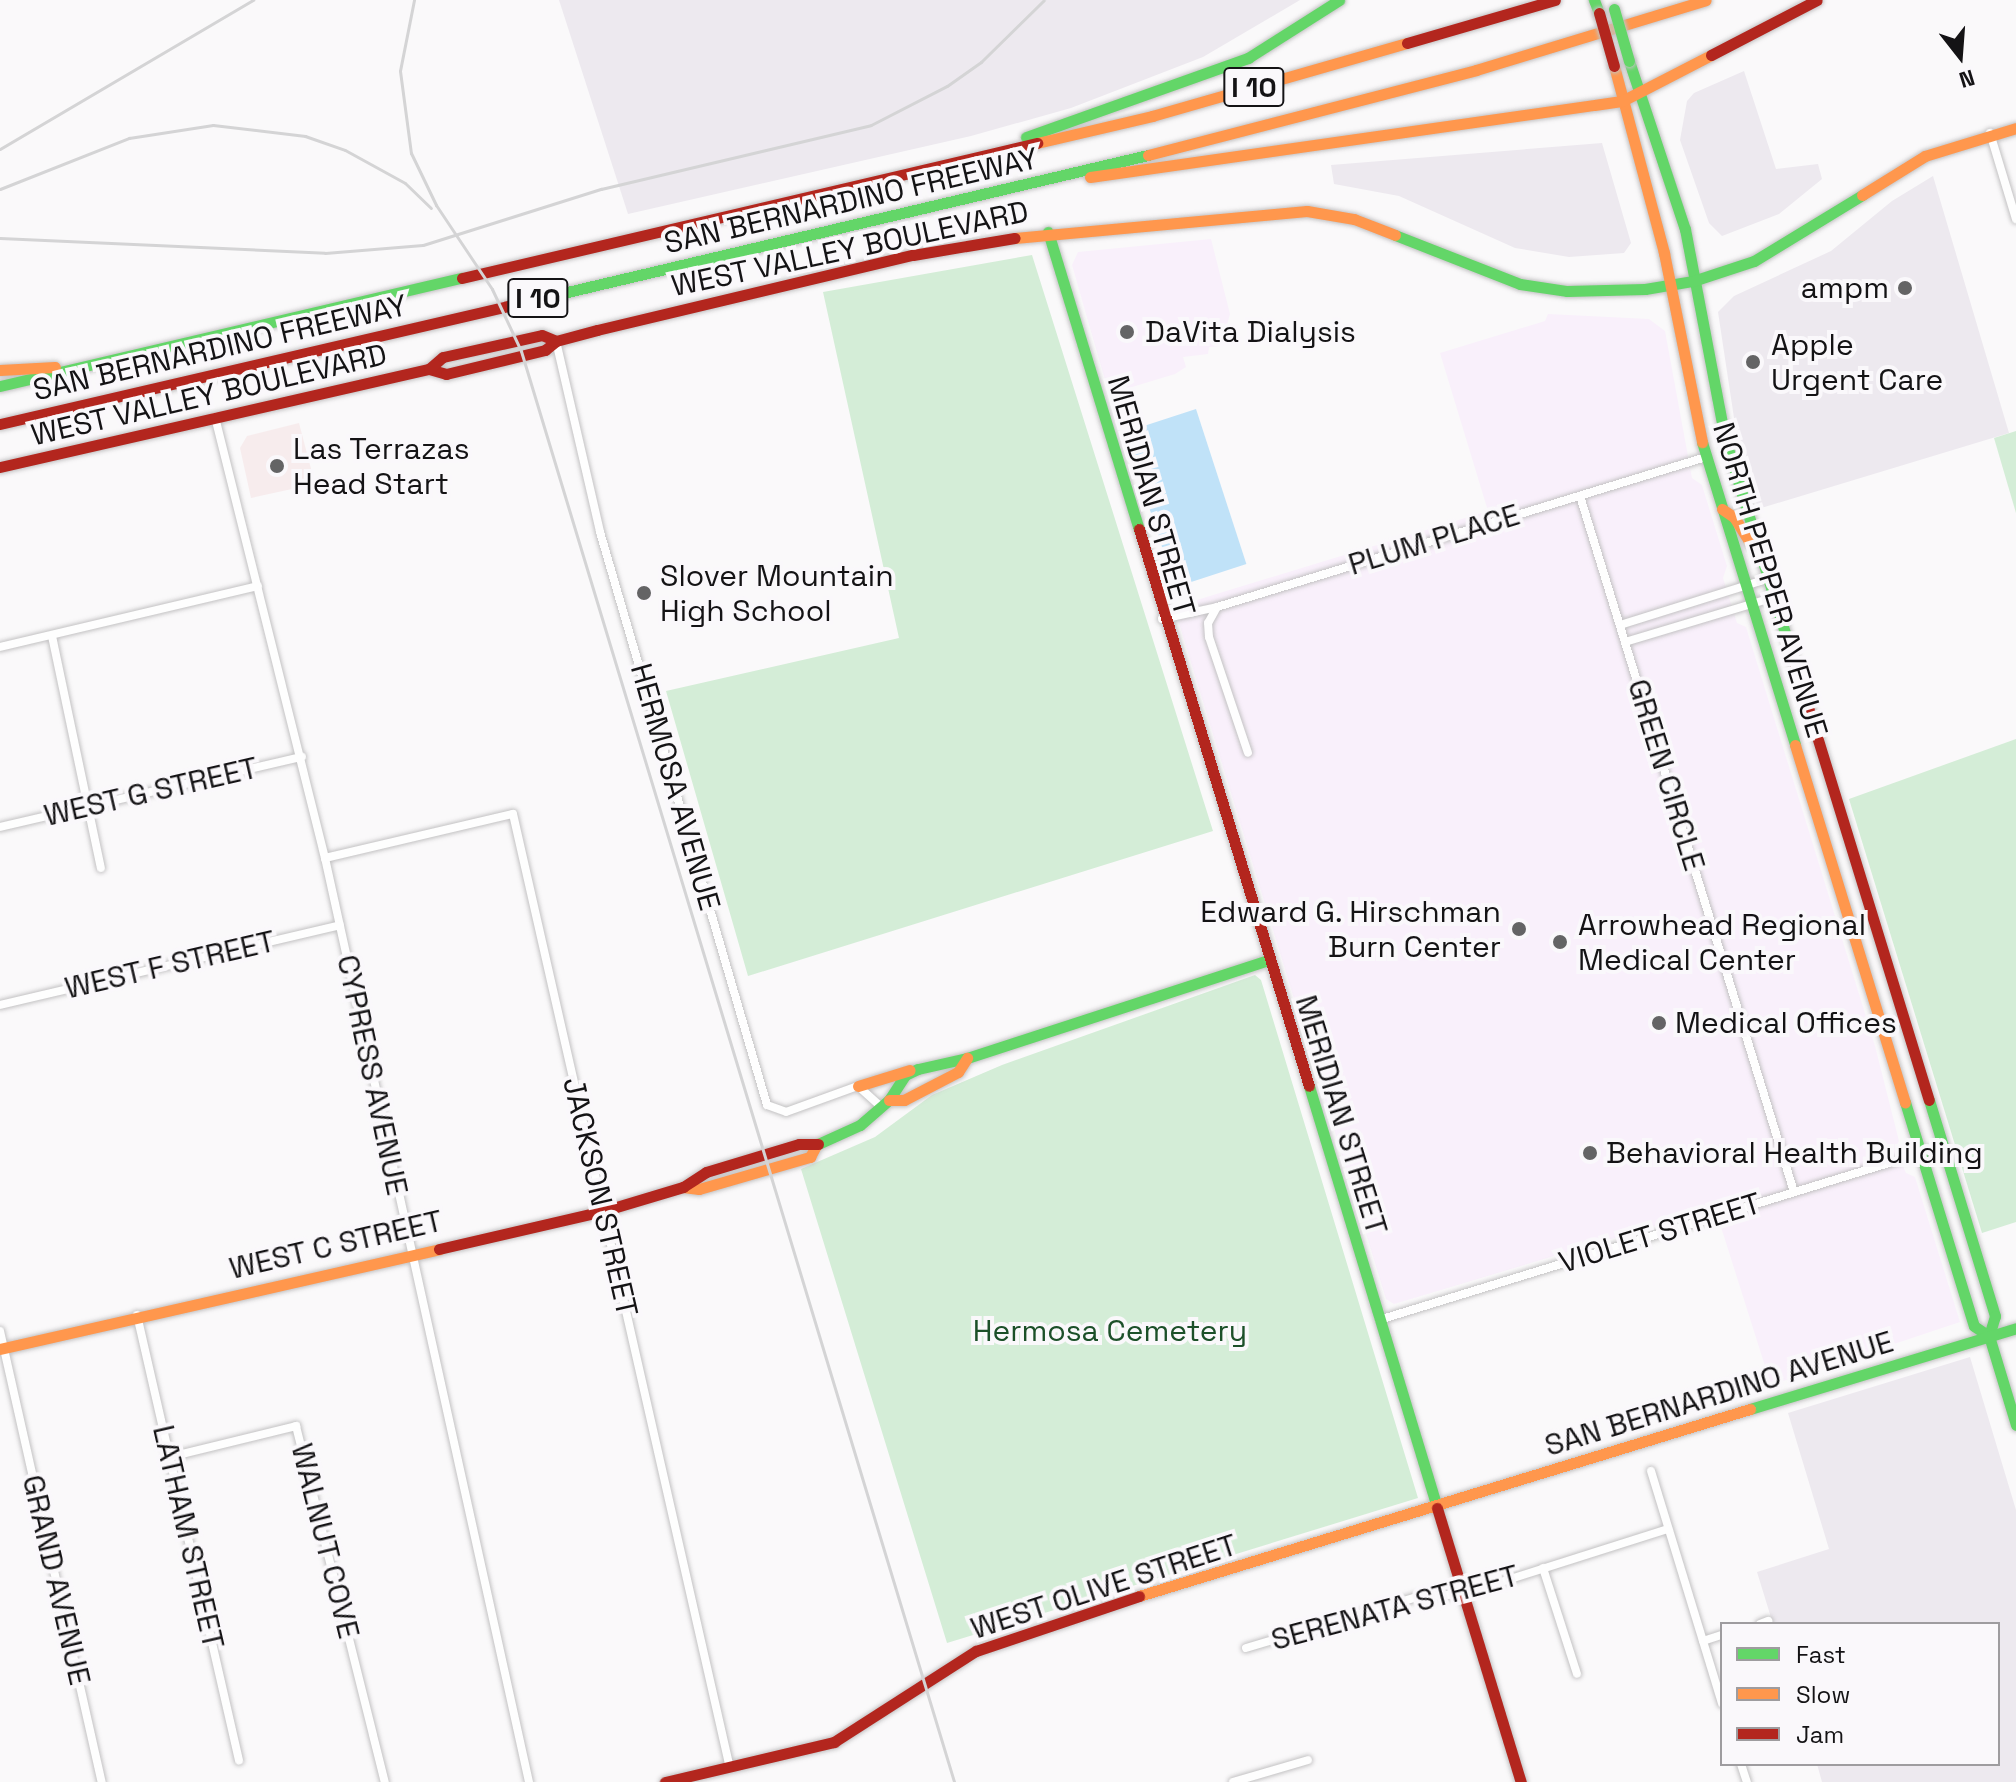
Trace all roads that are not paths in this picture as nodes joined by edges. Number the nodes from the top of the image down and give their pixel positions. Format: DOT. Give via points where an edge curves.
graph roads {
  1 [pos="1339,0"];
  2 [pos="1555,0"];
  3 [pos="1594,0"];
  4 [pos="1706,0"];
  5 [pos="1817,0"];
  6 [pos="1612,4"];
  7 [pos="1641,96"];
  8 [pos="1622,101"];
  9 [pos="2016,128"];
  10 [pos="1989,133"];
  11 [pos="949,163"];
  12 [pos="1057,179"];
  13 [pos="2016,219"];
  14 [pos="1048,232"];
  15 [pos="1693,281"];
  16 [pos="1669,285"];
  17 [pos="556,341"];
  18 [pos="75,368"];
  19 [pos="0,370"];
  20 [pos="0,386"];
  21 [pos="215,417"];
  22 [pos="0,424"];
  23 [pos="1706,457"];
  24 [pos="0,467"];
  25 [pos="1580,496"];
  26 [pos="1722,509"];
  27 [pos="1756,543"];
  28 [pos="1767,579"];
  29 [pos="258,586"];
  30 [pos="1745,586"];
  31 [pos="1772,598"];
  32 [pos="1751,604"];
  33 [pos="1217,607"];
  34 [pos="1162,619"];
  35 [pos="1620,625"];
  36 [pos="52,636"];
  37 [pos="1625,642"];
  38 [pos="0,647"];
  39 [pos="1248,753"];
  40 [pos="302,757"];
  41 [pos="87,806"];
  42 [pos="0,827"];
  43 [pos="325,858"];
  44 [pos="101,868"];
  45 [pos="340,925"];
  46 [pos="1268,960"];
  47 [pos="0,1005"];
  48 [pos="967,1058"];
  49 [pos="918,1069"];
  50 [pos="858,1086"];
  51 [pos="885,1103"];
  52 [pos="1941,1147"];
  53 [pos="1920,1153"];
  54 [pos="1794,1192"];
  55 [pos="603,1211"];
  56 [pos="409,1251"];
  57 [pos="137,1315"];
  58 [pos="1379,1320"];
  59 [pos="2016,1328"];
  60 [pos="0,1331"];
  61 [pos="1989,1336"];
  62 [pos="2,1348"];
  63 [pos="2016,1425"];
  64 [pos="170,1457"];
  65 [pos="1651,1471"];
  66 [pos="1436,1507"];
  67 [pos="1668,1529"];
  68 [pos="1543,1568"];
  69 [pos="1463,1594"];
  70 [pos="1720,1636"];
  71 [pos="1703,1641"];
  72 [pos="1246,1648"];
  73 [pos="1577,1674"];
  74 [pos="1720,1696"];
  75 [pos="239,1760"];
  76 [pos="1308,1760"];
  77 [pos="730,1768"];
  78 [pos="1248,1780"];
  79 [pos="102,1782"];
  80 [pos="385,1782"];
  81 [pos="529,1782"];
  82 [pos="665,1782"];
  83 [pos="1233,1782"];
  84 [pos="1521,1782"];
  1 -- 11 [label="main road" via="1248,58"];
  2 -- 11 [label="main road, SAN BERNARDINO FREEWAY / I 10" via="1152,116"];
  3 -- 8 [label="main road, NORTH PEPPER AVENUE, bridge"];
  4 -- 12 [label="main road, SAN BERNARDINO FREEWAY / I 10" via="1476,70"];
  5 -- 7 [label="main road"];
  6 -- 7 [label="main road, NORTH PEPPER AVENUE, bridge"];
  7 -- 8 [label="main road"];
  7 -- 15 [label="main road, NORTH PEPPER AVENUE" via="1672,185"];
  8 -- 12 [label="main road" via="1122,175"];
  8 -- 16 [label="main road, NORTH PEPPER AVENUE"];
  9 -- 10 [label="main road, WEST VALLEY BOULEVARD"];
  10 -- 13 [label="street"];
  10 -- 15 [label="main road, WEST VALLEY BOULEVARD" via="1898,171 1775,251"];
  11 -- 18 [label="main road, SAN BERNARDINO FREEWAY / I 10"];
  12 -- 22 [label="main road, SAN BERNARDINO FREEWAY / I 10"];
  14 -- 16 [label="main road, WEST VALLEY BOULEVARD" via="1307,211 1400,233 1520,284 1617,292"];
  14 -- 17 [label="main road, WEST VALLEY BOULEVARD" via="872,263"];
  14 -- 34 [label="main road, MERIDIAN STREET"];
  15 -- 16 [label="main road, WEST VALLEY BOULEVARD"];
  15 -- 27 [label="main road, NORTH PEPPER AVENUE" via="1723,431"];
  16 -- 23 [label="main road, NORTH PEPPER AVENUE"];
  17 -- 21 [label="main road, WEST VALLEY BOULEVARD" via="542,335 443,357 429,369"];
  17 -- 50 [label="street, HERMOSA AVENUE" via="600,532 767,1105 786,1112"];
  18 -- 19 [label="main road"];
  18 -- 20 [label="main road, SAN BERNARDINO FREEWAY / I 10"];
  21 -- 24 [label="main road, WEST VALLEY BOULEVARD"];
  21 -- 29 [label="street, CYPRESS AVENUE"];
  23 -- 25 [label="street, PLUM PLACE"];
  23 -- 26 [label="main road, NORTH PEPPER AVENUE"];
  25 -- 33 [label="street, PLUM PLACE"];
  25 -- 35 [label="street, GREEN CIRCLE"];
  26 -- 27 [label="main road" via="1734,517 1750,543"];
  26 -- 30 [label="main road, NORTH PEPPER AVENUE"];
  27 -- 28 [label="main road, NORTH PEPPER AVENUE"];
  28 -- 30 [label="street"];
  28 -- 31 [label="main road, NORTH PEPPER AVENUE"];
  29 -- 36 [label="street"];
  29 -- 40 [label="street, CYPRESS AVENUE"];
  30 -- 32 [label="main road, NORTH PEPPER AVENUE"];
  30 -- 35 [label="street"];
  31 -- 32 [label="street"];
  31 -- 52 [label="main road, NORTH PEPPER AVENUE"];
  32 -- 37 [label="street"];
  32 -- 53 [label="main road, NORTH PEPPER AVENUE"];
  33 -- 34 [label="street, PLUM PLACE"];
  33 -- 39 [label="street" via="1208,623 1209,637"];
  34 -- 46 [label="main road, MERIDIAN STREET"];
  35 -- 37 [label="street, GREEN CIRCLE"];
  36 -- 38 [label="street"];
  36 -- 41 [label="street"];
  37 -- 54 [label="street, GREEN CIRCLE"];
  40 -- 41 [label="street, WEST G STREET"];
  40 -- 43 [label="street, CYPRESS AVENUE"];
  41 -- 42 [label="street, WEST G STREET"];
  41 -- 44 [label="street"];
  43 -- 45 [label="street, CYPRESS AVENUE"];
  43 -- 55 [label="street, JACKSON STREET" via="513,814"];
  45 -- 47 [label="street, WEST F STREET"];
  45 -- 56 [label="street, CYPRESS AVENUE"];
  46 -- 48 [label="main road, WEST C STREET"];
  46 -- 58 [label="main road, MERIDIAN STREET"];
  48 -- 49 [label="main road, WEST C STREET"];
  48 -- 51 [label="main road, WEST C STREET" via="958,1072 904,1100"];
  49 -- 50 [label="main road"];
  49 -- 51 [label="main road, WEST C STREET" via="905,1075"];
  50 -- 51 [label="street"];
  51 -- 55 [label="main road, WEST C STREET" via="860,1125 817,1144 799,1144 706,1172 683,1187"];
  52 -- 53 [label="street, VIOLET STREET"];
  52 -- 61 [label="main road, NORTH PEPPER AVENUE" via="1995,1316"];
  53 -- 54 [label="street, VIOLET STREET"];
  53 -- 61 [label="main road, NORTH PEPPER AVENUE" via="1974,1326"];
  54 -- 58 [label="street, VIOLET STREET"];
  55 -- 56 [label="main road, WEST C STREET"];
  55 -- 77 [label="street, JACKSON STREET"];
  56 -- 57 [label="main road, WEST C STREET"];
  56 -- 81 [label="street, CYPRESS AVENUE"];
  57 -- 62 [label="main road, WEST C STREET"];
  57 -- 64 [label="street, LATHAM STREET"];
  58 -- 66 [label="main road, MERIDIAN STREET"];
  59 -- 61 [label="main road, SAN BERNARDINO AVENUE"];
  60 -- 62 [label="street, GRAND AVENUE"];
  61 -- 63 [label="main road"];
  61 -- 66 [label="main road, SAN BERNARDINO AVENUE"];
  62 -- 79 [label="street, GRAND AVENUE"];
  64 -- 75 [label="street, LATHAM STREET"];
  64 -- 80 [label="street, WALNUT COVE" via="296,1426"];
  65 -- 67 [label="street"];
  66 -- 69 [label="main road, MERIDIAN STREET"];
  66 -- 77 [label="main road, WEST OLIVE STREET" via="1016,1635 976,1651 848,1736"];
  67 -- 68 [label="street, SERENATA STREET"];
  67 -- 71 [label="street"];
  68 -- 69 [label="street, SERENATA STREET"];
  68 -- 73 [label="street"];
  69 -- 72 [label="street, SERENATA STREET" via="1417,1597"];
  69 -- 84 [label="main road, MERIDIAN STREET"];
  70 -- 71 [label="street"];
  71 -- 74 [label="street"];
  76 -- 78 [label="street"];
  77 -- 82 [label="main road, WEST OLIVE STREET"];
  78 -- 83 [label="street"];
}
